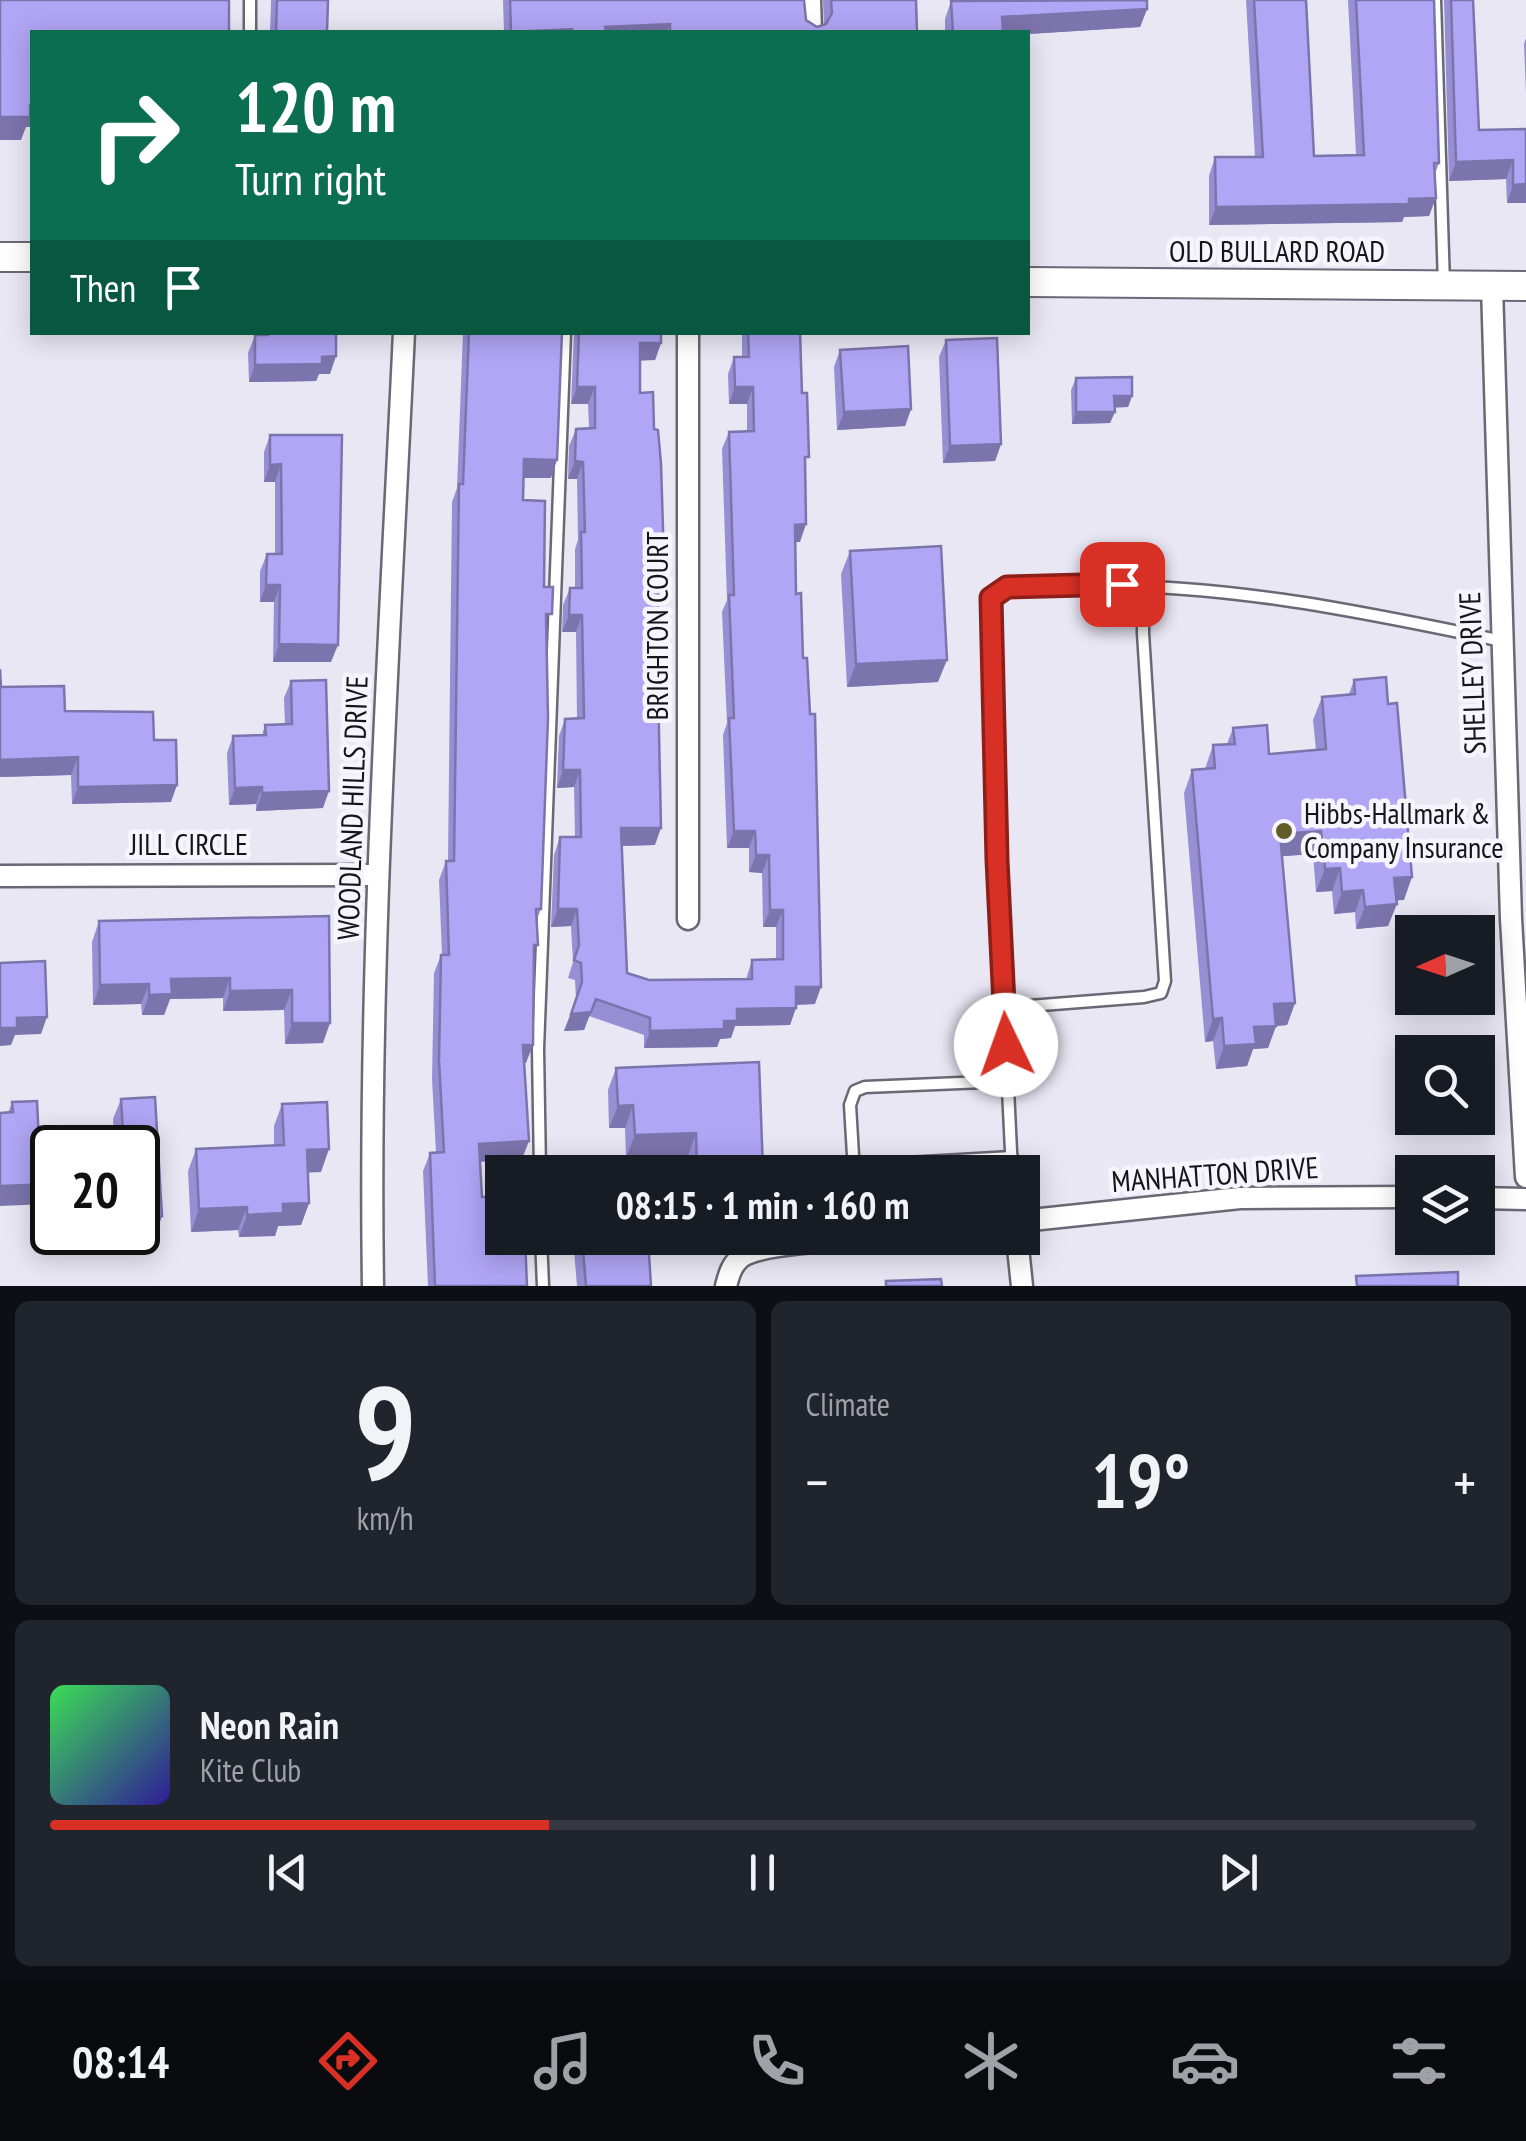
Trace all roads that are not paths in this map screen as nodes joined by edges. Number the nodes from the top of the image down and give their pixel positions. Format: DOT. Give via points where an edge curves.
graph roads {
  1 [pos="250,0"];
  2 [pos="810,0"];
  3 [pos="1434,0"];
  4 [pos="250,30"];
  5 [pos="812,30"];
  6 [pos="0,256"];
  7 [pos="30,257"];
  8 [pos="1030,282"];
  9 [pos="1444,286"];
  10 [pos="1492,286"];
  11 [pos="1526,286"];
  12 [pos="404,335"];
  13 [pos="565,335"];
  14 [pos="688,335"];
  15 [pos="1143,584"];
  16 [pos="1502,641"];
  17 [pos="378,875"];
  18 [pos="0,876"];
  19 [pos="688,919"];
  20 [pos="1004,1008"];
  21 [pos="1008,1081"];
  22 [pos="540,1155"];
  23 [pos="853,1155"];
  24 [pos="1012,1155"];
  25 [pos="1526,1176"];
  26 [pos="1395,1197"];
  27 [pos="1495,1198"];
  28 [pos="1526,1199"];
  29 [pos="1040,1219"];
  30 [pos="542,1255"];
  31 [pos="745,1255"];
  32 [pos="1019,1255"];
  33 [pos="373,1286"];
  34 [pos="543,1286"];
  35 [pos="726,1286"];
  36 [pos="1022,1286"];
  1 -- 4 [label="lane"];
  2 -- 5 [label="street"];
  3 -- 9 [label="lane"];
  6 -- 7 [label="street"];
  8 -- 9 [label="street, OLD BULLARD ROAD"];
  9 -- 10 [label="street, OLD BULLARD ROAD"];
  10 -- 11 [label="street, OLD BULLARD ROAD"];
  10 -- 16 [label="street, SHELLEY DRIVE"];
  12 -- 17 [label="street, WOODLAND HILLS DRIVE"];
  13 -- 22 [label="lane"];
  14 -- 19 [label="street, BRIGHTON COURT"];
  15 -- 16 [label="lane" via="1273,596"];
  15 -- 20 [label="lane" via="1007,587 991,598"];
  15 -- 20 [label="lane" via="1165,981 1161,993 1144,998"];
  16 -- 25 [label="street, SHELLEY DRIVE"];
  17 -- 18 [label="street, JILL CIRCLE"];
  17 -- 33 [label="street, WOODLAND HILLS DRIVE"];
  20 -- 21 [label="lane"];
  21 -- 23 [label="lane" via="865,1087 850,1105"];
  21 -- 24 [label="lane"];
  26 -- 29 [label="street, MANHATTON DRIVE" via="1240,1198"];
  27 -- 28 [label="street"];
  30 -- 34 [label="lane"];
  31 -- 35 [label="street"];
  32 -- 36 [label="street"];
}
